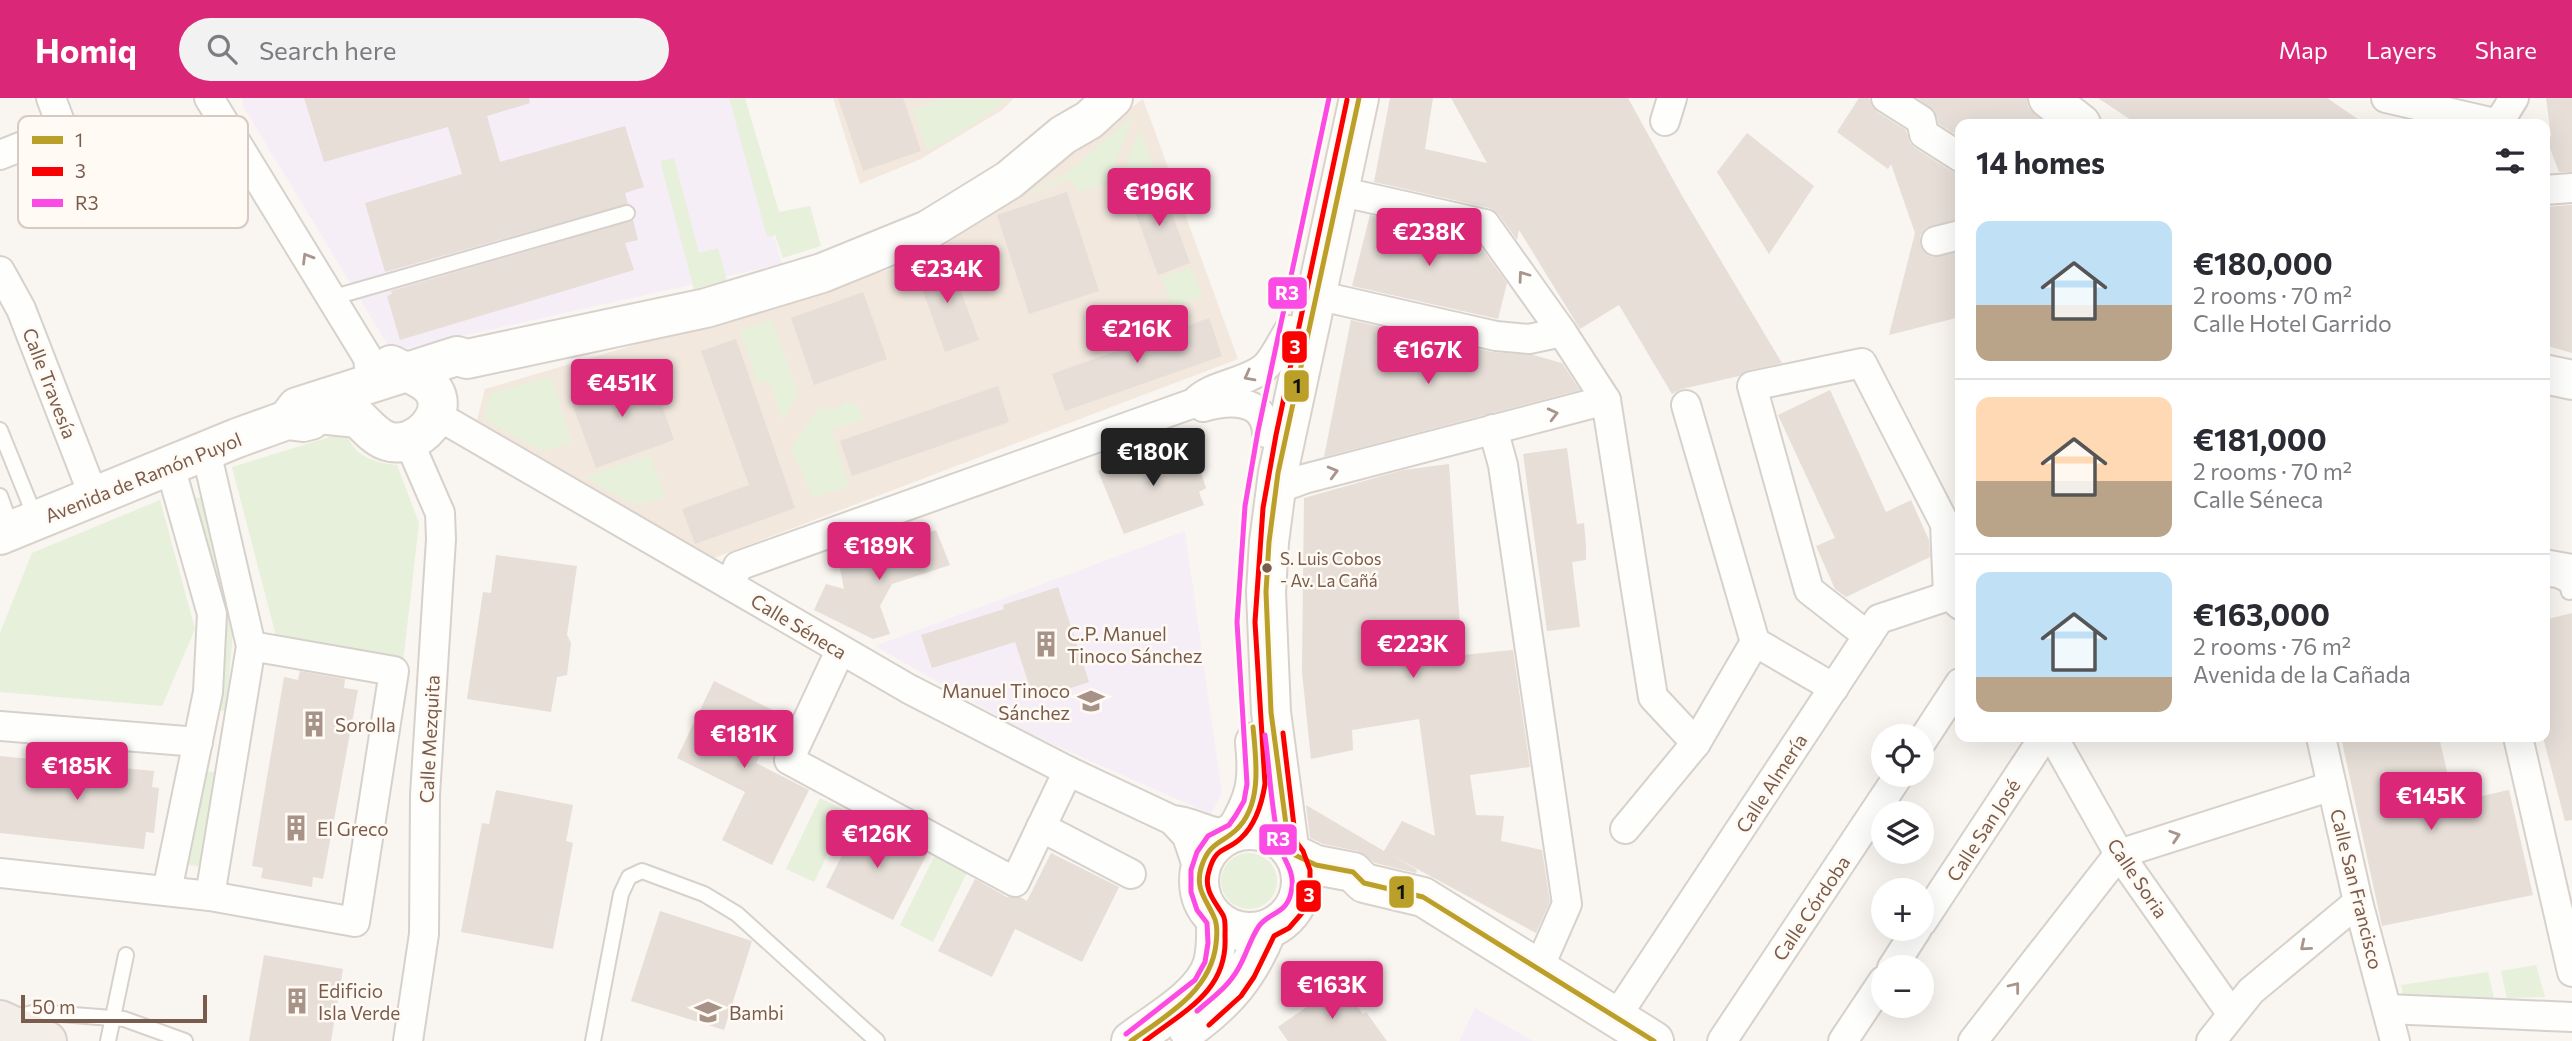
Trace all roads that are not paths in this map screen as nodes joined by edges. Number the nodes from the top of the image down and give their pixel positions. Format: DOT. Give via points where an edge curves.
graph roads {
  1 [pos="51,98"];
  2 [pos="209,98"];
  3 [pos="1080,98"];
  4 [pos="1113,98"];
  5 [pos="1339,98"];
  6 [pos="1359,98"];
  7 [pos="1886,98"];
  8 [pos="2048,98"];
  9 [pos="2387,98"];
  10 [pos="2514,98"];
  11 [pos="58,116"];
  12 [pos="220,116"];
  13 [pos="2075,119"];
  14 [pos="2477,119"];
  15 [pos="2501,119"];
  16 [pos="1063,135"];
  17 [pos="18,148"];
  18 [pos="1955,154"];
  19 [pos="0,155"];
  20 [pos="248,162"];
  21 [pos="2572,188"];
  22 [pos="2550,190"];
  23 [pos="1338,191"];
  24 [pos="627,213"];
  25 [pos="0,271"];
  26 [pos="1316,295"];
  27 [pos="331,298"];
  28 [pos="1289,330"];
  29 [pos="1562,332"];
  30 [pos="2550,375"];
  31 [pos="2572,380"];
  32 [pos="394,399"];
  33 [pos="1606,400"];
  34 [pos="1194,403"];
  35 [pos="1686,405"];
  36 [pos="1493,429"];
  37 [pos="0,430"];
  38 [pos="1267,433"];
  39 [pos="206,451"];
  40 [pos="170,466"];
  41 [pos="94,497"];
  42 [pos="1273,499"];
  43 [pos="12,520"];
  44 [pos="2550,568"];
  45 [pos="2550,579"];
  46 [pos="2570,581"];
  47 [pos="730,585"];
  48 [pos="1955,590"];
  49 [pos="1955,597"];
  50 [pos="1868,636"];
  51 [pos="1755,642"];
  52 [pos="251,646"];
  53 [pos="841,651"];
  54 [pos="1834,688"];
  55 [pos="1955,691"];
  56 [pos="1933,724"];
  57 [pos="0,726"];
  58 [pos="198,742"];
  59 [pos="2040,742"];
  60 [pos="2056,742"];
  61 [pos="2322,742"];
  62 [pos="2519,742"];
  63 [pos="1696,743"];
  64 [pos="1068,771"];
  65 [pos="2332,786"];
  66 [pos="1891,787"];
  67 [pos="1172,820"];
  68 [pos="1041,827"];
  69 [pos="1625,829"];
  70 [pos="1232,833"];
  71 [pos="1292,851"];
  72 [pos="2119,854"];
  73 [pos="1199,872"];
  74 [pos="0,873"];
  75 [pos="1131,874"];
  76 [pos="1364,883"];
  77 [pos="167,891"];
  78 [pos="210,896"];
  79 [pos="2563,899"];
  80 [pos="2358,902"];
  81 [pos="1934,904"];
  82 [pos="1281,919"];
  83 [pos="1216,920"];
  84 [pos="126,955"];
  85 [pos="1538,970"];
  86 [pos="2572,972"];
  87 [pos="1871,999"];
  88 [pos="2387,1009"];
  89 [pos="2231,1013"];
  90 [pos="1616,1017"];
  91 [pos="113,1018"];
  92 [pos="2563,1025"];
  93 [pos="20,1029"];
  94 [pos="108,1041"];
  95 [pos="185,1041"];
  96 [pos="408,1041"];
  97 [pos="593,1041"];
  98 [pos="877,1041"];
  99 [pos="1131,1041"];
  100 [pos="1172,1041"];
  101 [pos="1654,1041"];
  102 [pos="1722,1041"];
  103 [pos="1843,1041"];
  104 [pos="1973,1041"];
  105 [pos="2211,1041"];
  106 [pos="2395,1041"];
  1 -- 11 [label="street"];
  12 -- 2 [label="street, Calle Mezquita, one-way"];
  3 -- 16 [label="main road, Avenida de Ramón Puyol"];
  4 -- 16 [label="main road, Avenida de Ramón Puyol"];
  5 -- 28 [label="main road"];
  6 -- 23 [label="main road"];
  7 -- 18 [label="street" via="1921,120 1923,134"];
  8 -- 13 [label="main road"];
  9 -- 14 [label="street"];
  10 -- 15 [label="street"];
  16 -- 32 [label="main road, Avenida de Ramón Puyol" via="1009,180 928,230 822,273 706,308 467,359 457,356"];
  17 -- 19 [label="street"];
  27 -- 20 [label="street, Calle Mezquita, one-way"];
  21 -- 22 [label="street"];
  23 -- 26 [label="main road"];
  29 -- 23 [label="street, one-way" via="1485,224"];
  24 -- 27 [label="lane"];
  25 -- 41 [label="street, Calle Travesía" via="21,309"];
  26 -- 29 [label="street" via="1496,336 1529,339"];
  26 -- 42 [label="main road"];
  27 -- 32 [label="street, Calle Mezquita"];
  28 -- 34 [label="street, one-way" via="1266,367"];
  28 -- 38 [label="main road"];
  29 -- 33 [label="street"];
  30 -- 31 [label="main road"];
  32 -- 39 [label="main road, Avenida de Ramón Puyol" via="298,408 309,418"];
  32 -- 47 [label="street, Calle Séneca" via="452,424"];
  32 -- 96 [label="street, Calle Mezquita" via="440,513 441,539 425,795 424,934"];
  36 -- 33 [label="street, one-way"];
  33 -- 63 [label="street" via="1653,697"];
  34 -- 38 [label="street" via="1203,407 1237,401 1258,411"];
  34 -- 47 [label="street" via="738,566"];
  35 -- 51 [label="street"];
  42 -- 36 [label="street, one-way" via="1285,486 1304,479"];
  36 -- 85 [label="street" via="1503,465 1567,904"];
  37 -- 43 [label="lane"];
  38 -- 70 [label="main road" via="1247,584 1256,785 1252,804"];
  39 -- 40 [label="main road, Avenida de Ramón Puyol"];
  39 -- 52 [label="street"];
  40 -- 41 [label="main road, Avenida de Ramón Puyol"];
  40 -- 58 [label="street" via="212,614 208,692"];
  41 -- 43 [label="main road, Avenida de Ramón Puyol"];
  42 -- 71 [label="main road" via="1267,638 1271,712"];
  44 -- 46 [label="street"];
  45 -- 46 [label="lane" via="2567,585"];
  47 -- 53 [label="street, Calle Séneca"];
  48 -- 50 [label="street" via="1945,524 1862,363 1752,386 1809,590"];
  49 -- 50 [label="street, Calle Almería" via="1879,619"];
  50 -- 54 [label="street, Calle Almería"];
  51 -- 54 [label="street"];
  51 -- 63 [label="street"];
  52 -- 78 [label="street"];
  52 -- 78 [label="street" via="394,671 355,922"];
  53 -- 64 [label="street, Calle Séneca"];
  53 -- 68 [label="street" via="789,760 1015,882"];
  54 -- 90 [label="street, Calle Almería"];
  55 -- 56 [label="street"];
  57 -- 58 [label="street"];
  58 -- 77 [label="street"];
  59 -- 81 [label="street, Calle San José"];
  60 -- 72 [label="street, Calle Soria"];
  61 -- 65 [label="street, Calle San Francisco"];
  62 -- 79 [label="street"];
  63 -- 69 [label="street"];
  64 -- 67 [label="street, Calle Séneca"];
  64 -- 68 [label="street"];
  72 -- 65 [label="street, one-way"];
  65 -- 80 [label="street, Calle San Francisco"];
  66 -- 102 [label="street, Calle Córdoba"];
  67 -- 70 [label="street, Calle Séneca"];
  67 -- 73 [label="street" via="1186,836"];
  68 -- 75 [label="street"];
  70 -- 71 [label="main road" via="1266,831"];
  70 -- 73 [label="main road" via="1215,842"];
  71 -- 76 [label="main road" via="1316,864 1353,873"];
  71 -- 82 [label="main road" via="1301,883"];
  72 -- 89 [label="street, Calle Soria"];
  104 -- 72 [label="street, one-way"];
  73 -- 83 [label="main road" via="1199,890"];
  74 -- 77 [label="street"];
  76 -- 82 [label="main road" via="1320,889"];
  76 -- 85 [label="main road" via="1423,897"];
  77 -- 78 [label="street"];
  79 -- 86 [label="street"];
  80 -- 88 [label="street, Calle San Francisco"];
  80 -- 89 [label="street, one-way" via="2251,990"];
  82 -- 83 [label="main road" via="1249,933"];
  82 -- 100 [label="main road" via="1234,991"];
  83 -- 99 [label="main road" via="1213,965 1202,986"];
  84 -- 91 [label="lane"];
  85 -- 90 [label="main road"];
  87 -- 103 [label="street"];
  88 -- 92 [label="street"];
  88 -- 106 [label="street, Calle San Francisco"];
  89 -- 105 [label="street"];
  90 -- 101 [label="main road"];
  91 -- 93 [label="lane" via="36,1012 20,1017"];
  91 -- 94 [label="lane"];
  91 -- 95 [label="lane"];
  97 -- 98 [label="lane" via="621,894 629,877 642,871 704,894 737,914"];
}
